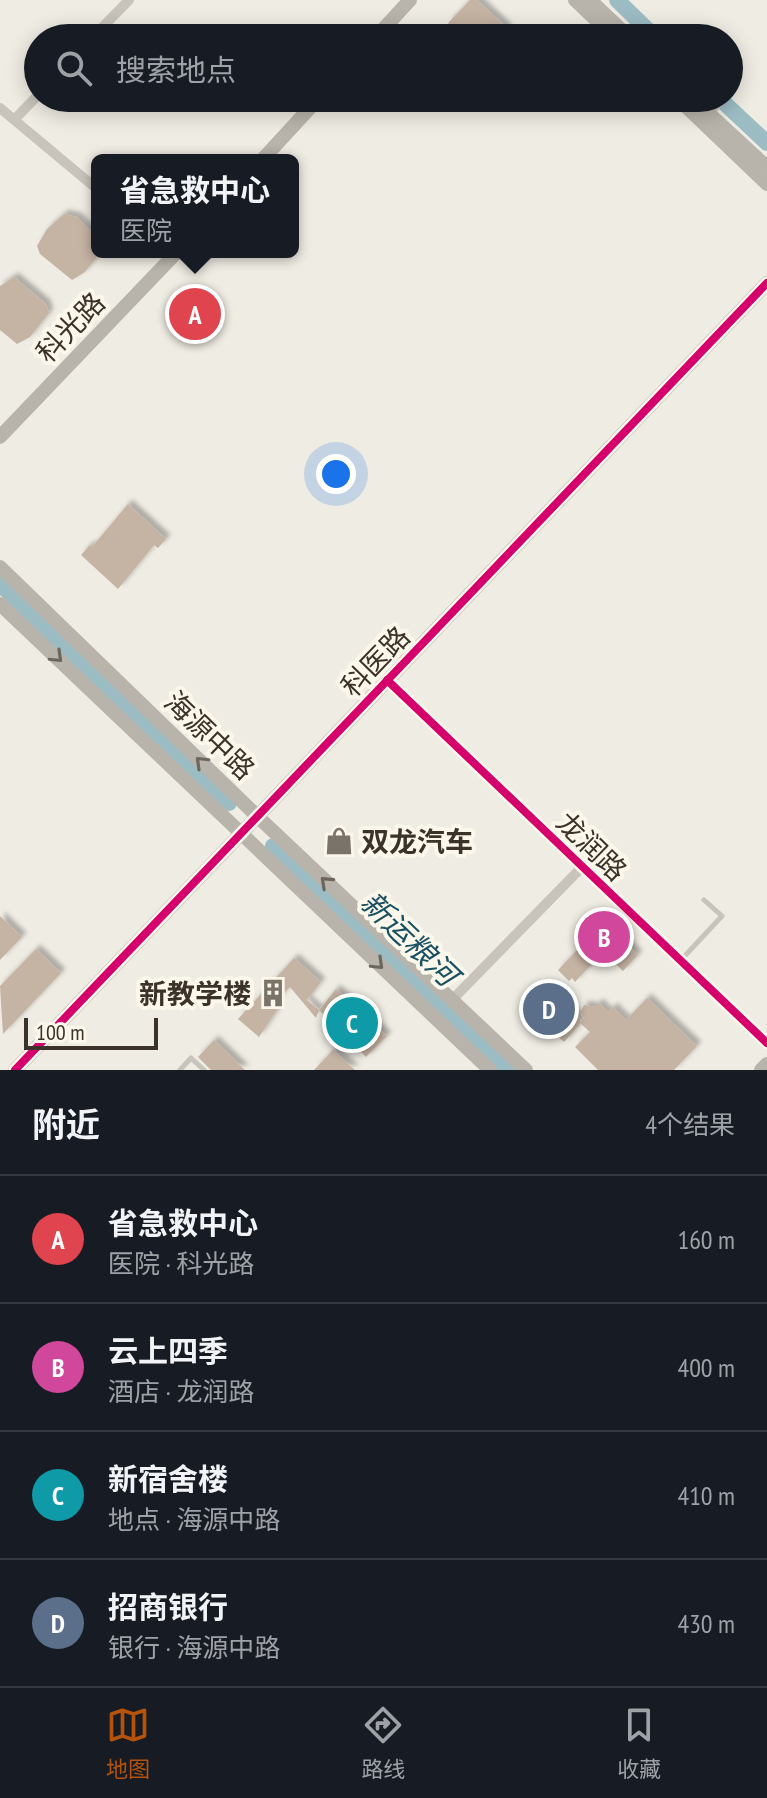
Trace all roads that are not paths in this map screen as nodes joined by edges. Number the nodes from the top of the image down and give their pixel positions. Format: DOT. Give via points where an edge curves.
graph roads {
  1 [pos="129,0"];
  2 [pos="410,0"];
  3 [pos="575,0"];
  4 [pos="590,0"];
  5 [pos="106,24"];
  6 [pos="388,24"];
  7 [pos="600,24"];
  8 [pos="615,24"];
  9 [pos="0,108"];
  10 [pos="24,110"];
  11 [pos="306,112"];
  12 [pos="704,112"];
  13 [pos="707,112"];
  14 [pos="713,112"];
  15 [pos="710,115"];
  16 [pos="16,118"];
  17 [pos="268,154"];
  18 [pos="766,165"];
  19 [pos="91,184"];
  20 [pos="767,184"];
  21 [pos="168,258"];
  22 [pos="767,283"];
  23 [pos="0,437"];
  24 [pos="0,567"];
  25 [pos="0,604"];
  26 [pos="387,680"];
  27 [pos="257,816"];
  28 [pos="241,833"];
  29 [pos="582,867"];
  30 [pos="704,900"];
  31 [pos="681,961"];
  32 [pos="452,1000"];
  33 [pos="767,1043"];
  34 [pos="767,1064"];
  35 [pos="15,1070"];
  36 [pos="180,1070"];
  37 [pos="204,1070"];
  38 [pos="490,1070"];
  39 [pos="526,1070"];
  40 [pos="761,1070"];
  1 -- 5 [label="street"];
  2 -- 6 [label="main road"];
  3 -- 7 [label="main road"];
  4 -- 8 [label="main road"];
  9 -- 16 [label="street"];
  10 -- 16 [label="street"];
  11 -- 17 [label="main road"];
  12 -- 15 [label="main road"];
  13 -- 15 [label="main road"];
  14 -- 15 [label="lane"];
  15 -- 18 [label="main road"];
  15 -- 20 [label="main road"];
  16 -- 19 [label="street"];
  21 -- 23 [label="main road, 科光路"];
  22 -- 26 [label="main road, 科医路"];
  27 -- 24 [label="main road, 海源中路, one-way"];
  25 -- 28 [label="main road, 海源中路, one-way"];
  26 -- 27 [label="main road, 科医路"];
  26 -- 29 [label="street, 龙润路"];
  27 -- 28 [label="main road, 科医路"];
  32 -- 27 [label="main road, 海源中路, one-way"];
  28 -- 35 [label="main road, 科医路"];
  28 -- 38 [label="main road, 海源中路, one-way"];
  29 -- 31 [label="street, 龙润路"];
  29 -- 32 [label="street"];
  30 -- 31 [label="lane" via="722,916"];
  31 -- 33 [label="street, 龙润路"];
  32 -- 39 [label="main road, 海源中路"];
  34 -- 40 [label="main road"];
  36 -- 37 [label="lane" via="191,1058"];
}
